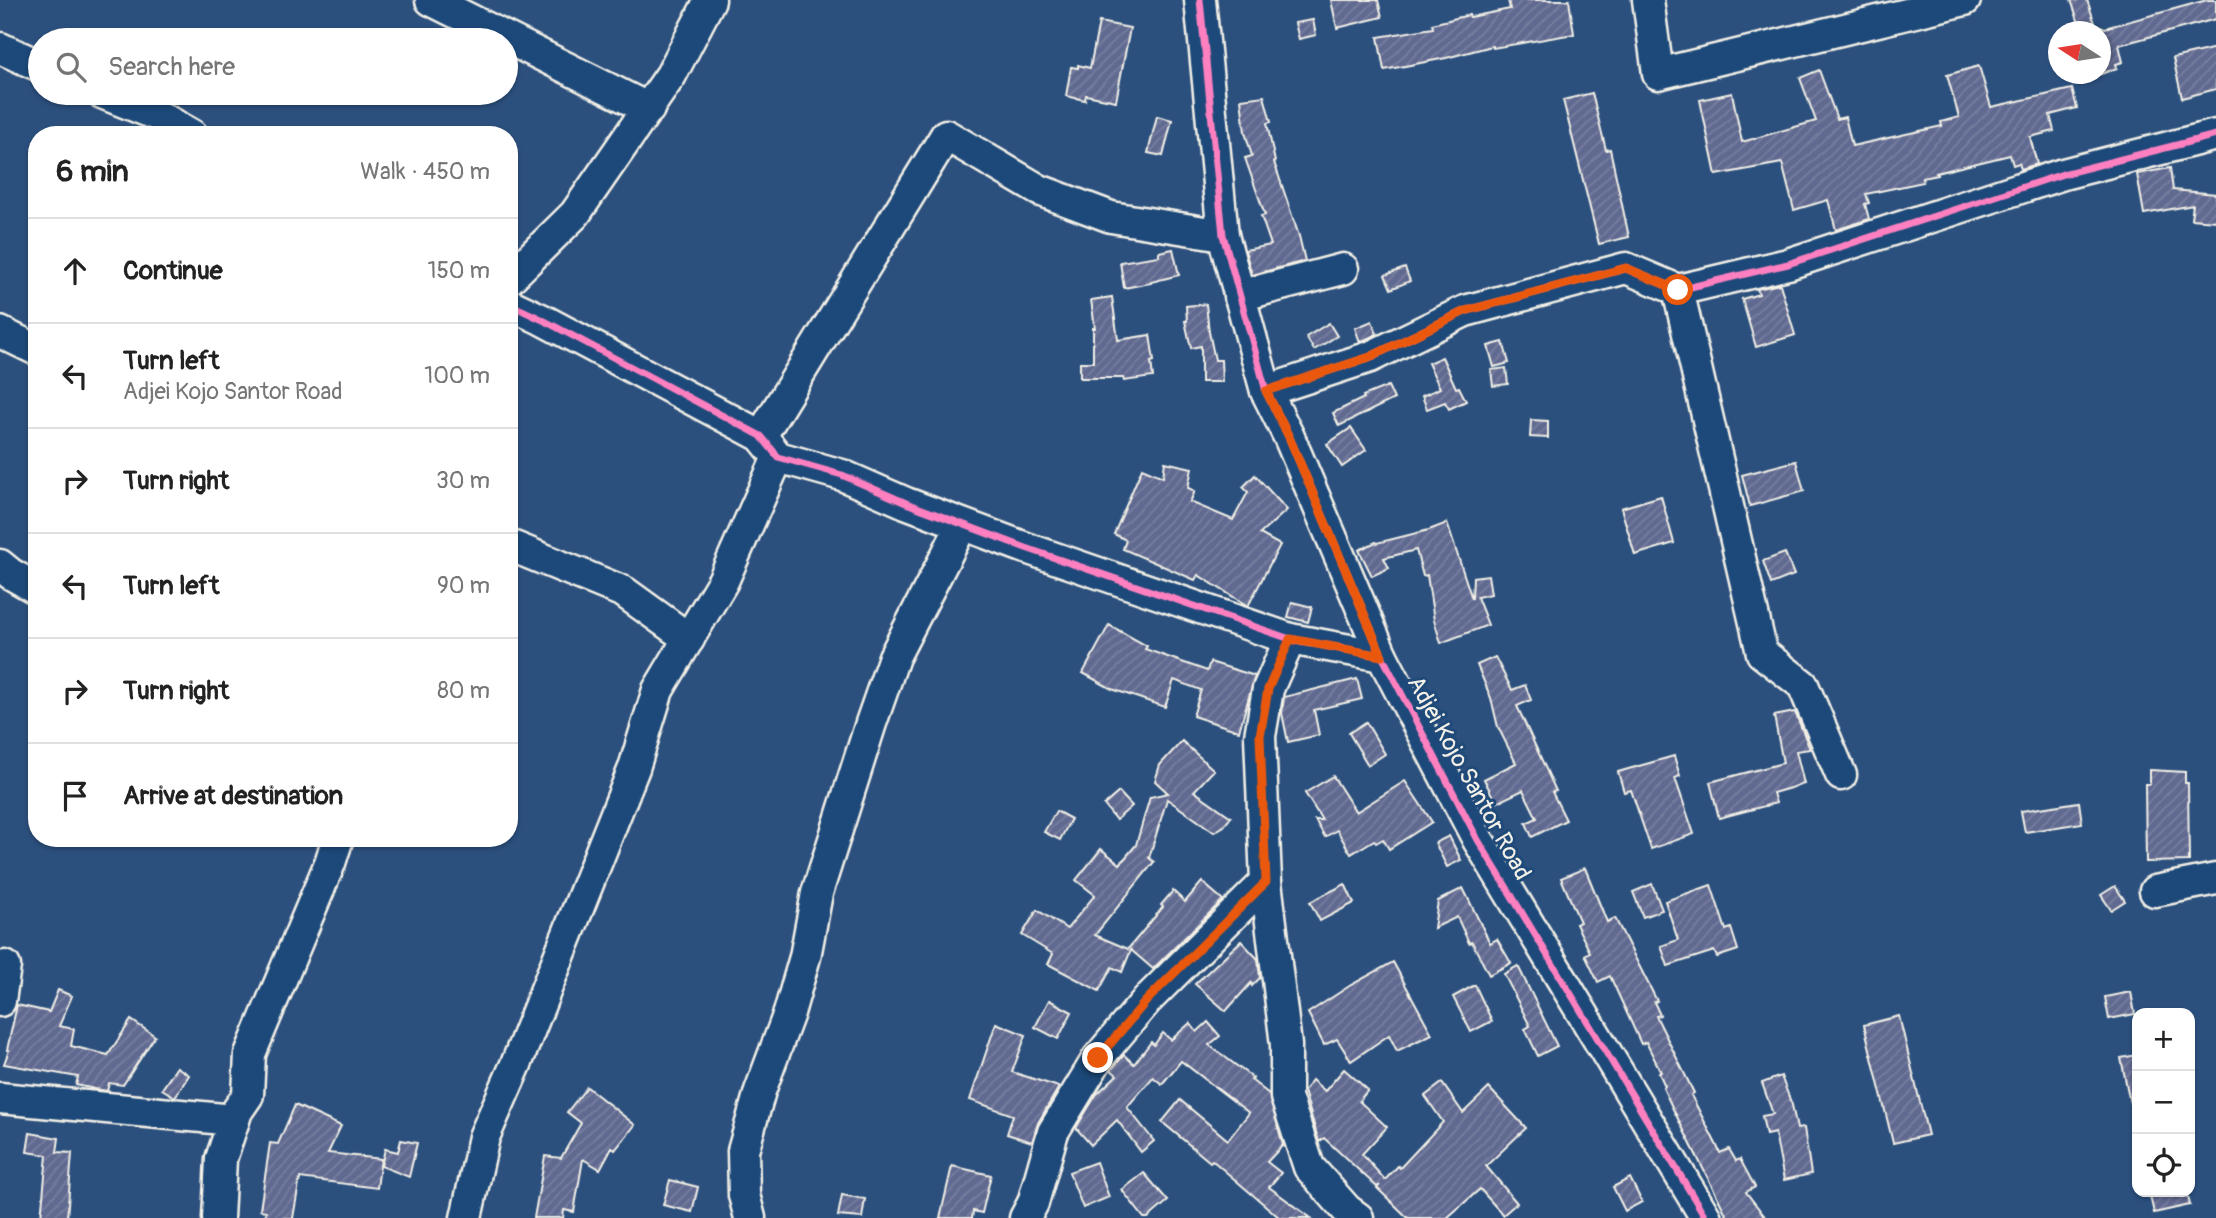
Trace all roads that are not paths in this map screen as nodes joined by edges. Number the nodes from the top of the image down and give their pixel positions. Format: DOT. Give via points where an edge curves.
graph roads {
  1 [pos="431,0"];
  2 [pos="709,0"];
  3 [pos="1200,0"];
  4 [pos="1648,0"];
  5 [pos="1965,0"];
  6 [pos="487,28"];
  7 [pos="518,44"];
  8 [pos="0,48"];
  9 [pos="28,61"];
  10 [pos="131,105"];
  11 [pos="649,109"];
  12 [pos="175,126"];
  13 [pos="2216,135"];
  14 [pos="1223,235"];
  15 [pos="1343,269"];
  16 [pos="518,270"];
  17 [pos="1678,290"];
  18 [pos="1239,296"];
  19 [pos="518,308"];
  20 [pos="0,331"];
  21 [pos="28,345"];
  22 [pos="1266,391"];
  23 [pos="769,447"];
  24 [pos="962,525"];
  25 [pos="518,549"];
  26 [pos="0,565"];
  27 [pos="28,584"];
  28 [pos="689,639"];
  29 [pos="1290,639"];
  30 [pos="1382,656"];
  31 [pos="1841,775"];
  32 [pos="335,847"];
  33 [pos="2216,880"];
  34 [pos="1266,882"];
  35 [pos="2155,891"];
  36 [pos="5,966"];
  37 [pos="0,1001"];
  38 [pos="0,1098"];
  39 [pos="234,1121"];
  40 [pos="218,1218"];
  41 [pos="466,1218"];
  42 [pos="750,1218"];
  43 [pos="1025,1218"];
  44 [pos="1358,1218"];
  45 [pos="1706,1218"];
  1 -- 6 [label="street"];
  2 -- 11 [label="street"];
  3 -- 14 [label="street, Adjei Kojo Santor Road"];
  4 -- 5 [label="street" via="1658,74"];
  7 -- 11 [label="street"];
  8 -- 9 [label="street"];
  10 -- 12 [label="street"];
  11 -- 16 [label="street" via="575,214"];
  13 -- 17 [label="street" via="2063,174 1788,264"];
  14 -- 18 [label="street, Adjei Kojo Santor Road"];
  14 -- 23 [label="street" via="1111,217 1039,190 946,135"];
  15 -- 18 [label="street"];
  17 -- 22 [label="street" via="1626,268 1465,311 1370,357"];
  17 -- 31 [label="street" via="1762,653 1803,685"];
  18 -- 22 [label="street, Adjei Kojo Santor Road"];
  19 -- 23 [label="street"];
  20 -- 21 [label="street"];
  22 -- 30 [label="street, Adjei Kojo Santor Road"];
  23 -- 24 [label="street"];
  23 -- 28 [label="street" via="723,581"];
  24 -- 29 [label="street"];
  24 -- 42 [label="street" via="894,657 817,893 789,1013 743,1151 744,1195"];
  25 -- 28 [label="street" via="625,592"];
  26 -- 27 [label="street"];
  28 -- 41 [label="street" via="658,690 629,781 484,1137"];
  29 -- 30 [label="street"];
  29 -- 34 [label="street" via="1268,689 1260,736"];
  30 -- 45 [label="street, Adjei Kojo Santor Road" via="1478,840"];
  32 -- 39 [label="street" via="250,1054 248,1095"];
  33 -- 35 [label="street"];
  34 -- 43 [label="street" via="1147,1000 1098,1058 1053,1132"];
  34 -- 44 [label="street" via="1286,1045 1286,1097 1309,1167"];
  36 -- 37 [label="street"];
  38 -- 39 [label="street"];
  39 -- 40 [label="street" via="221,1159"];
}
